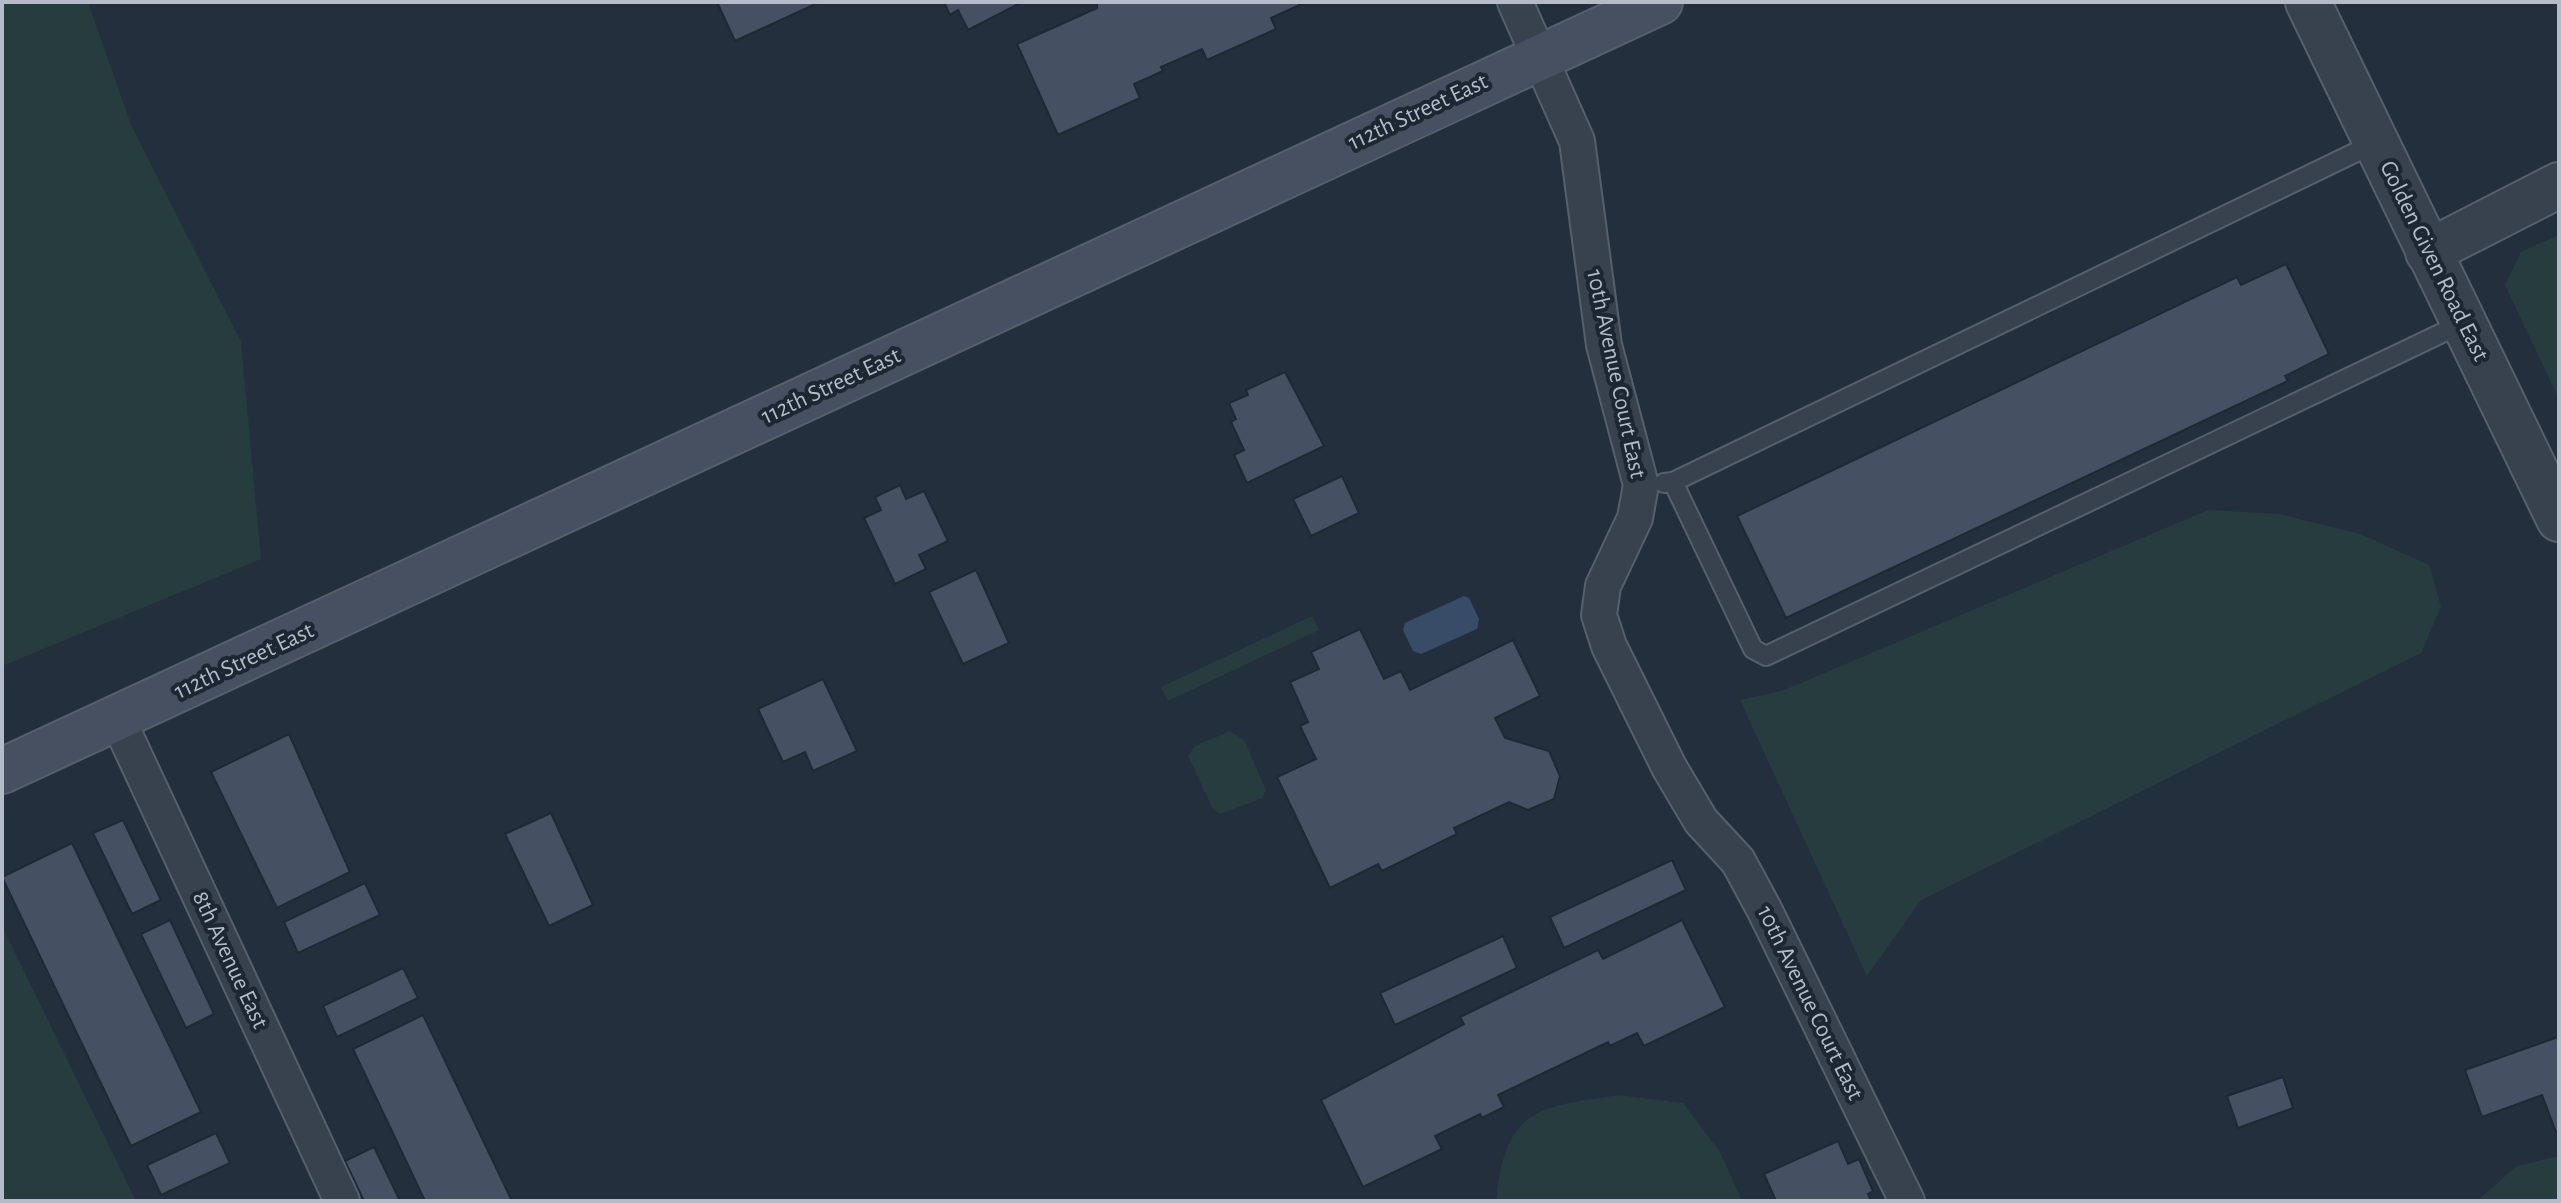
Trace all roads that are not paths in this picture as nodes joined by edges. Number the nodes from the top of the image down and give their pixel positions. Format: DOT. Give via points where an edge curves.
graph roads {
  1 [pos="1515,2"];
  2 [pos="1660,2"];
  3 [pos="2308,2"];
  4 [pos="1540,55"];
  5 [pos="2375,143"];
  6 [pos="2559,185"];
  7 [pos="2428,252"];
  8 [pos="2465,322"];
  9 [pos="1657,483"];
  10 [pos="2559,519"];
  11 [pos="118,720"];
  12 [pos="2,771"];
  13 [pos="342,1201"];
  14 [pos="1907,1201"];
  1 -- 4 [label="street, 10th Avenue Court East"];
  2 -- 4 [label="main road, 112th Street East"];
  3 -- 5 [label="street, Golden Given Road East"];
  4 -- 9 [label="street, 10th Avenue Court East" via="1577,141 1604,345"];
  4 -- 11 [label="main road, 112th Street East"];
  5 -- 7 [label="street, Golden Given Road East"];
  5 -- 9 [label="lane"];
  6 -- 7 [label="street"];
  7 -- 8 [label="street, Golden Given Road East"];
  8 -- 9 [label="lane" via="1766,656 1753,649"];
  8 -- 10 [label="street, Golden Given Road East"];
  9 -- 14 [label="street, 10th Avenue Court East" via="1603,586 1599,615 1609,646 1677,781 1701,821 1738,861 1764,909"];
  11 -- 12 [label="main road, 112th Street East"];
  11 -- 13 [label="street, 8th Avenue East"];
}
